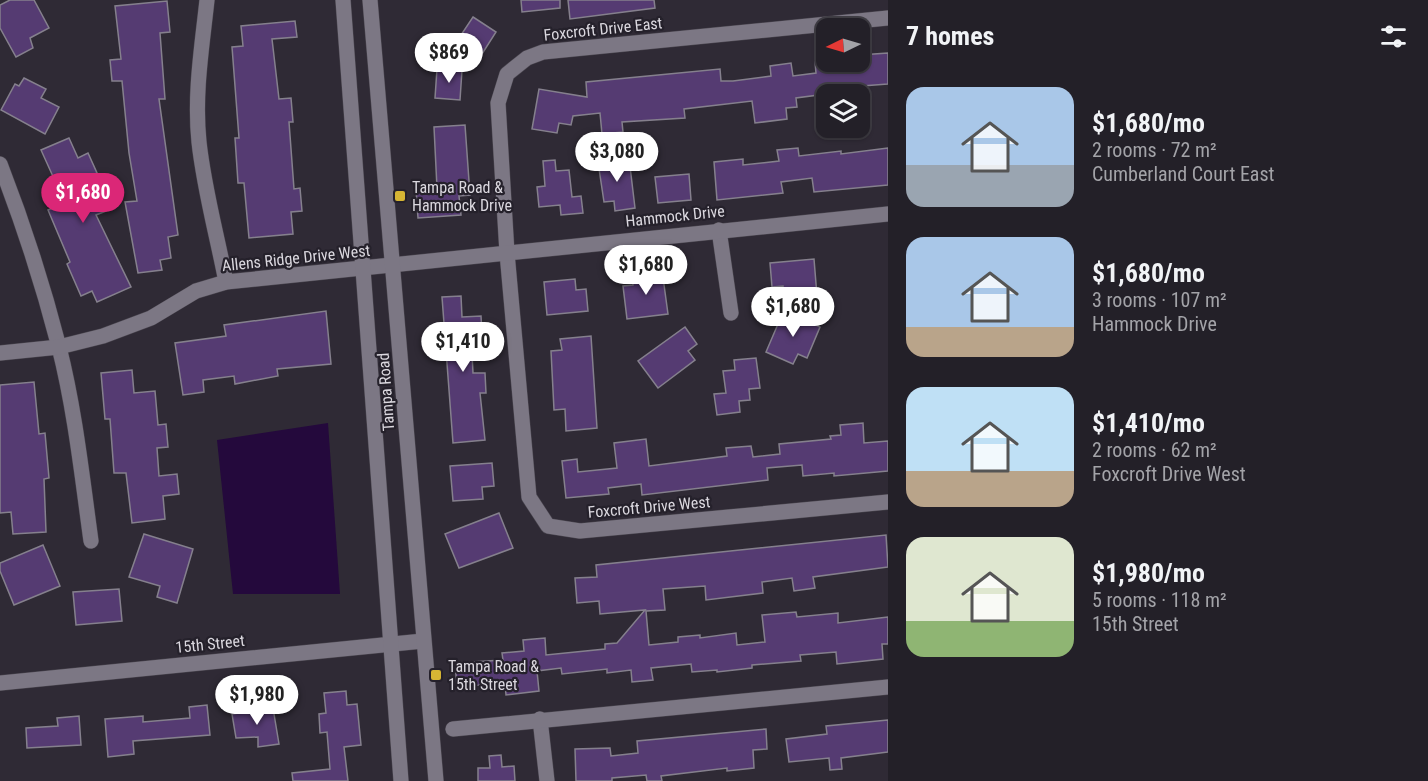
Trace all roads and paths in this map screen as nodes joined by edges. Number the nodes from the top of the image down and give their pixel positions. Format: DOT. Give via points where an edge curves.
graph roads {
  1 [pos="207,0"];
  2 [pos="343,0"];
  3 [pos="370,0"];
  4 [pos="888,18"];
  5 [pos="0,164"];
  6 [pos="888,214"];
  7 [pos="718,230"];
  8 [pos="507,253"];
  9 [pos="394,265"];
  10 [pos="365,269"];
  11 [pos="226,282"];
  12 [pos="731,313"];
  13 [pos="59,347"];
  14 [pos="0,353"];
  15 [pos="888,502"];
  16 [pos="91,541"];
  17 [pos="423,641"];
  18 [pos="391,644"];
  19 [pos="0,683"];
  20 [pos="888,687"];
  21 [pos="540,719"];
  22 [pos="453,729"];
  23 [pos="401,781"];
  24 [pos="435,781"];
  25 [pos="547,781"];
  1 -- 11 [label="street" via="197,93 199,140 205,188"];
  2 -- 10 [label="street, Tampa Road"];
  3 -- 9 [label="street, Tampa Road"];
  4 -- 8 [label="street, Foxcroft Drive East" via="543,52 526,58 507,74 498,103"];
  5 -- 13 [label="street"];
  6 -- 7 [label="street, Hammock Drive"];
  7 -- 8 [label="street, Hammock Drive"];
  7 -- 12 [label="street"];
  8 -- 9 [label="street, Hammock Drive"];
  8 -- 15 [label="street, Foxcroft Drive West" via="529,497 548,526 580,531"];
  9 -- 10 [label="street, Allens Ridge Drive West"];
  9 -- 17 [label="street, Tampa Road"];
  10 -- 11 [label="street, Allens Ridge Drive West"];
  10 -- 18 [label="street, Tampa Road"];
  11 -- 13 [label="street, Allens Ridge Drive West" via="196,291 151,318"];
  13 -- 14 [label="street, Allens Ridge Drive West"];
  13 -- 16 [label="street"];
  17 -- 18 [label="street, 15th Street"];
  17 -- 24 [label="street, Tampa Road"];
  18 -- 19 [label="street, 15th Street"];
  18 -- 23 [label="street, Tampa Road"];
  20 -- 21 [label="street"];
  21 -- 22 [label="street"];
  21 -- 25 [label="street"];
}
